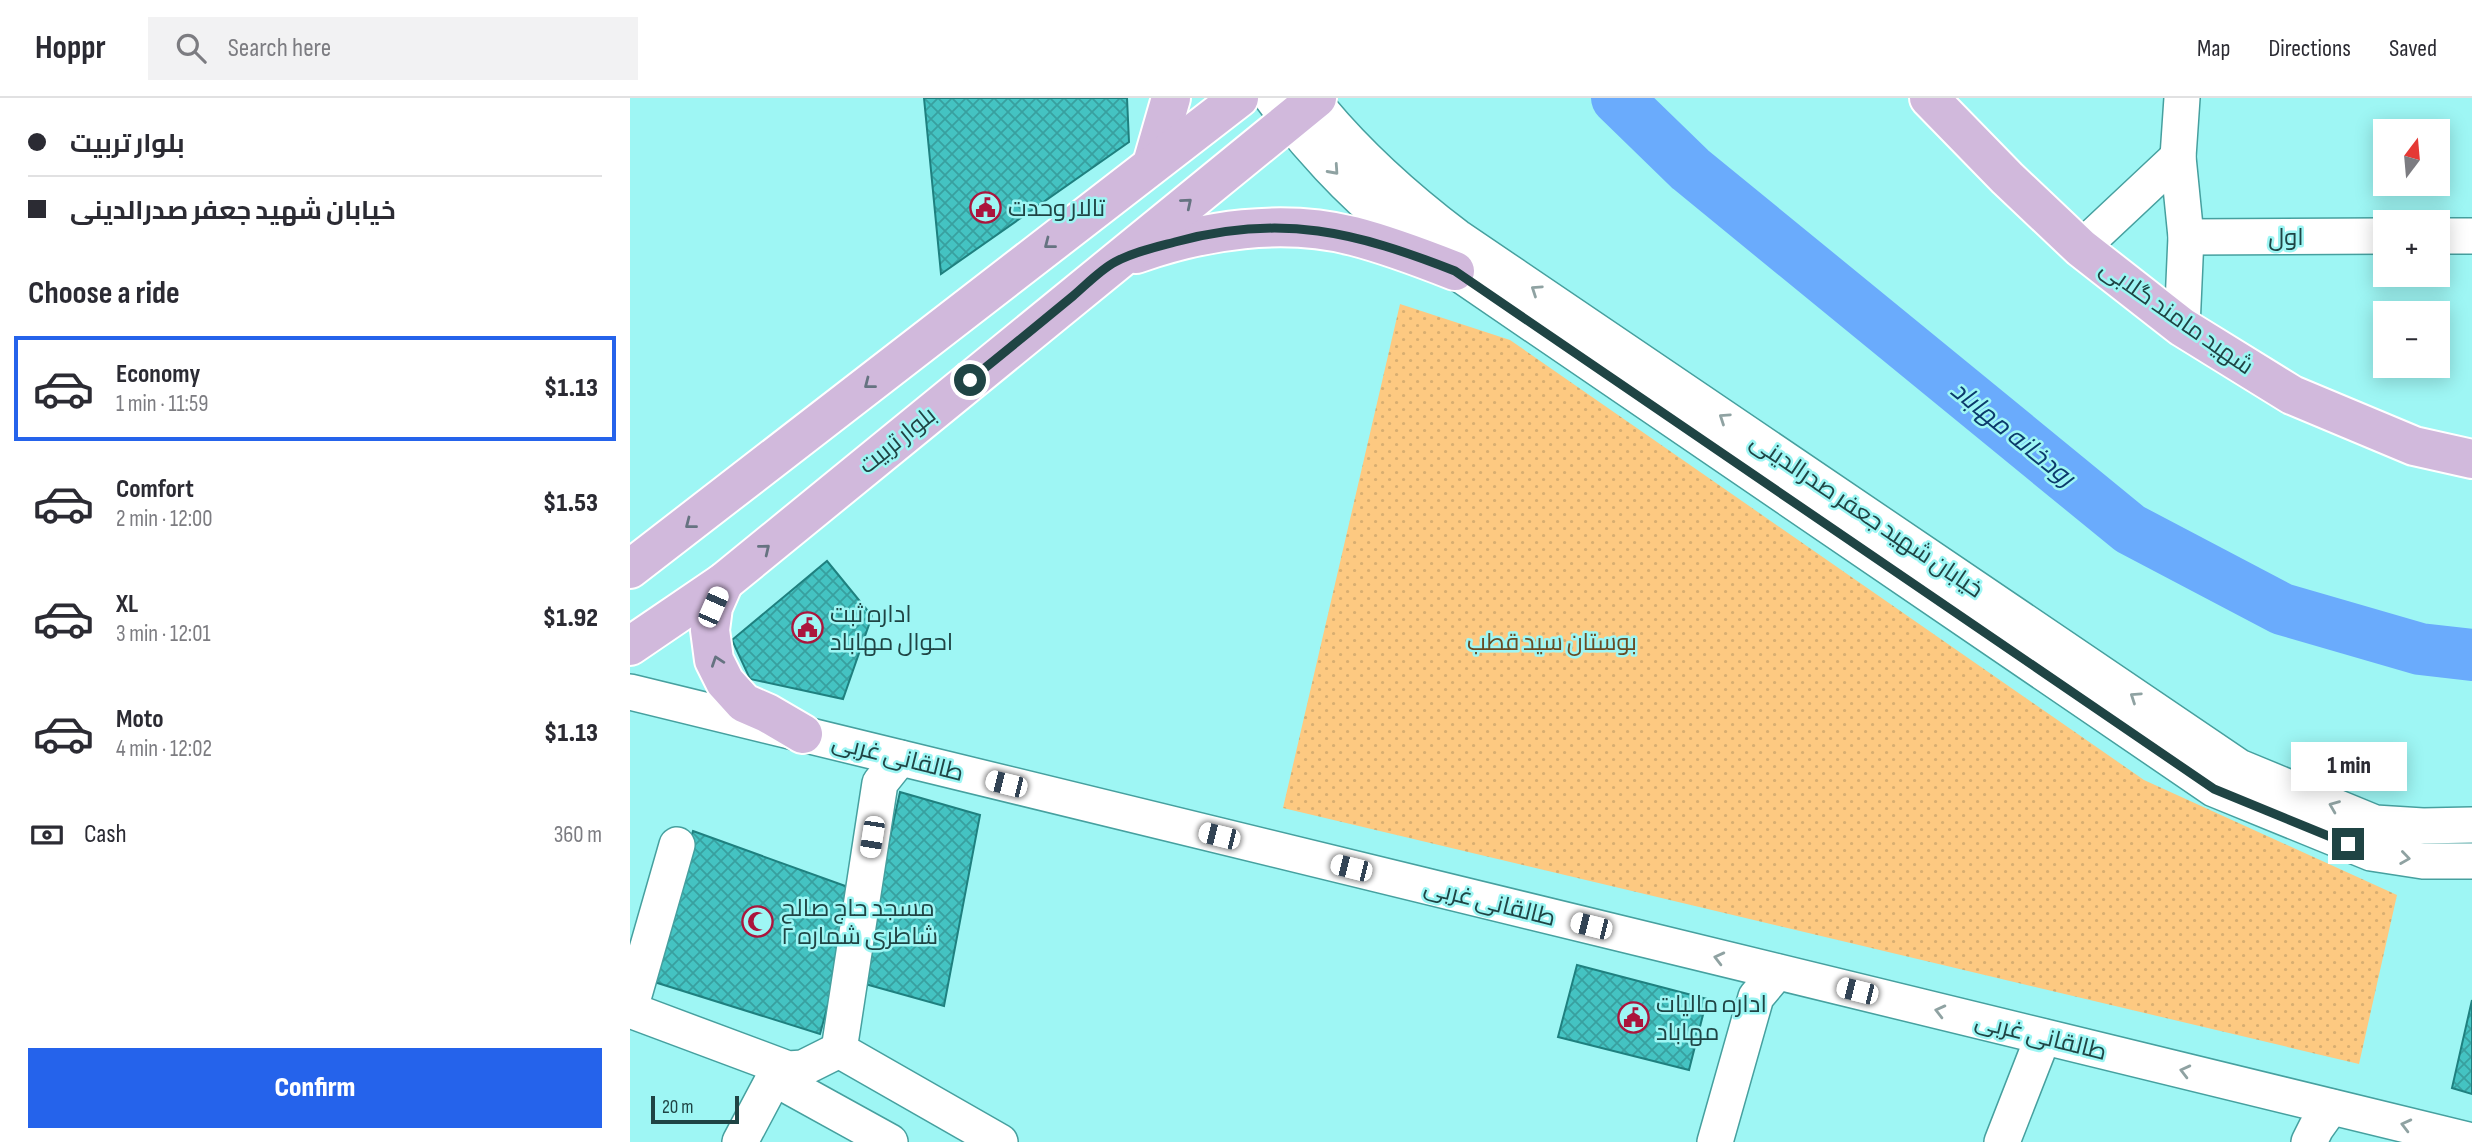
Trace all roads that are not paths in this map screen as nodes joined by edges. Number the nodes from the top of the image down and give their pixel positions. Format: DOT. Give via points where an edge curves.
graph roads {
  1 [pos="1171,98"];
  2 [pos="1239,98"];
  3 [pos="1929,98"];
  4 [pos="2182,98"];
  5 [pos="1300,103"];
  6 [pos="2178,157"];
  7 [pos="1152,164"];
  8 [pos="2373,236"];
  9 [pos="2450,236"];
  10 [pos="2472,236"];
  11 [pos="2186,237"];
  12 [pos="2081,247"];
  13 [pos="1114,262"];
  14 [pos="1455,271"];
  15 [pos="2182,327"];
  16 [pos="2472,459"];
  17 [pos="630,569"];
  18 [pos="724,582"];
  19 [pos="630,646"];
  20 [pos="630,692"];
  21 [pos="803,734"];
  22 [pos="900,758"];
  23 [pos="2472,825"];
  24 [pos="677,845"];
  25 [pos="2472,861"];
  26 [pos="1777,972"];
  27 [pos="630,1009"];
  28 [pos="2043,1037"];
  29 [pos="839,1050"];
  30 [pos="781,1073"];
  31 [pos="2331,1107"];
  32 [pos="740,1142"];
  33 [pos="890,1142"];
  34 [pos="1000,1142"];
  35 [pos="1715,1142"];
  36 [pos="2002,1142"];
  37 [pos="2309,1142"];
  38 [pos="2472,1142"];
  1 -- 7 [label="main road"];
  2 -- 7 [label="main road"];
  3 -- 12 [label="main road, شهید مامند گلابی"];
  4 -- 6 [label="street"];
  13 -- 5 [label="main road, بلوار تربیت, one-way"];
  5 -- 14 [label="street, خیابان شهید جعفر صدرالدینی, one-way" via="1349,186 1392,226"];
  23 -- 5 [label="street, خیابان شهید جعفر صدرالدینی, one-way" via="2375,823 2239,768 1457,237"];
  6 -- 11 [label="street"];
  6 -- 12 [label="street"];
  7 -- 17 [label="main road, one-way"];
  8 -- 11 [label="street, اول"];
  9 -- 10 [label="street"];
  11 -- 15 [label="street"];
  12 -- 15 [label="main road, شهید مامند گلابی"];
  13 -- 14 [label="main road" via="1197,236 1300,228 1351,235"];
  18 -- 13 [label="main road, بلوار تربیت, one-way"];
  14 -- 25 [label="street, خیابان شهید جعفر صدرالدینی, one-way" via="2214,789 2371,853 2423,861"];
  15 -- 16 [label="main road, شهید مامند گلابی" via="2292,395 2414,446"];
  18 -- 19 [label="main road, بلوار تربیت"];
  21 -- 18 [label="main road, one-way" via="744,703 725,682 714,660 710,630 713,607"];
  20 -- 21 [label="street, طالقانی غربی"];
  21 -- 22 [label="street, طالقانی غربی"];
  26 -- 22 [label="street, طالقانی غربی, one-way"];
  22 -- 29 [label="street" via="880,783"];
  24 -- 27 [label="street"];
  28 -- 26 [label="street, طالقانی غربی, one-way"];
  26 -- 35 [label="street" via="1756,997"];
  27 -- 30 [label="street"];
  31 -- 28 [label="street, طالقانی غربی, one-way"];
  28 -- 36 [label="street"];
  29 -- 30 [label="street"];
  29 -- 34 [label="street"];
  30 -- 32 [label="street"];
  30 -- 33 [label="street"];
  31 -- 37 [label="street"];
  38 -- 31 [label="street, طالقانی غربی, one-way"];
}
